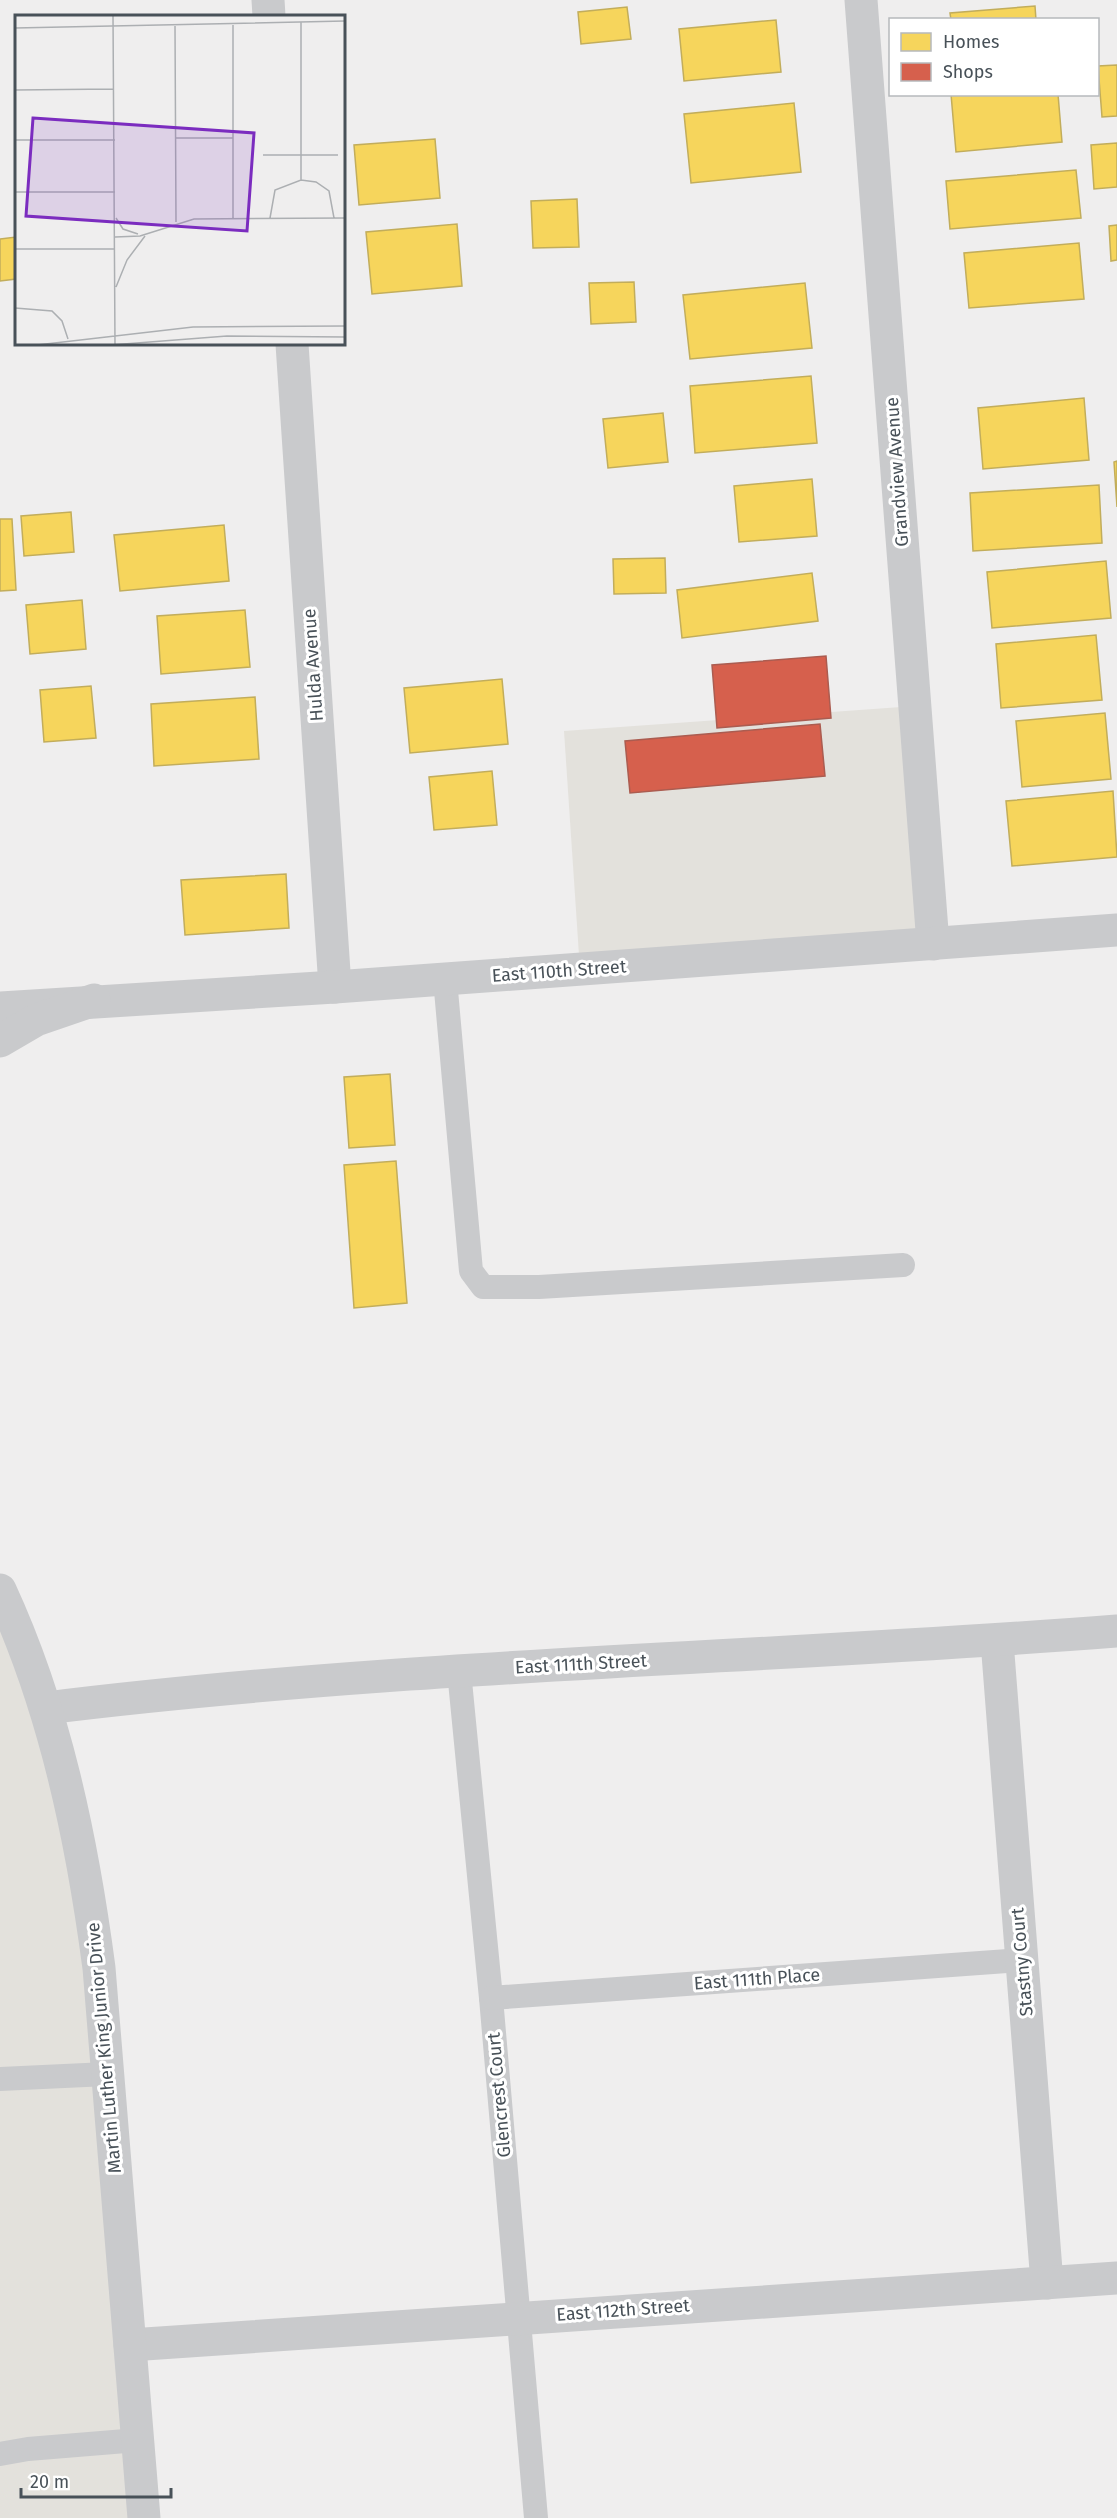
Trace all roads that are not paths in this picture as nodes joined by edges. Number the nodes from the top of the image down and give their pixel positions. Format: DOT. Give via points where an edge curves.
graph roads {
  1 [pos="268,0"];
  2 [pos="861,0"];
  3 [pos="269,15"];
  4 [pos="292,345"];
  5 [pos="1117,930"];
  6 [pos="933,944"];
  7 [pos="445,979"];
  8 [pos="335,987"];
  9 [pos="94,1000"];
  10 [pos="0,1008"];
  11 [pos="0,1041"];
  12 [pos="903,1265"];
  13 [pos="0,1590"];
  14 [pos="1117,1632"];
  15 [pos="997,1641"];
  16 [pos="459,1671"];
  17 [pos="46,1708"];
  18 [pos="1022,1960"];
  19 [pos="491,1998"];
  20 [pos="107,2074"];
  21 [pos="0,2079"];
  22 [pos="1117,2278"];
  23 [pos="1047,2283"];
  24 [pos="518,2317"];
  25 [pos="130,2345"];
  26 [pos="138,2440"];
  27 [pos="0,2454"];
  28 [pos="144,2518"];
  29 [pos="536,2518"];
  1 -- 3 [label="street"];
  2 -- 6 [label="street, Grandview Avenue"];
  4 -- 8 [label="street, Hulda Avenue"];
  5 -- 6 [label="street, East 110th Street"];
  6 -- 7 [label="street, East 110th Street"];
  7 -- 8 [label="street, East 110th Street"];
  7 -- 12 [label="lane" via="471,1271 483,1287"];
  8 -- 9 [label="street, East 110th Street"];
  9 -- 10 [label="street, East 110th Street"];
  9 -- 11 [label="street" via="36,1020"];
  13 -- 17 [label="street, Martin Luther King Junior Drive"];
  14 -- 15 [label="street, East 111th Street"];
  15 -- 16 [label="street, East 111th Street"];
  15 -- 18 [label="street, Stastny Court"];
  16 -- 17 [label="street, East 111th Street" via="152,1695"];
  16 -- 19 [label="lane, Glencrest Court"];
  17 -- 20 [label="street, Martin Luther King Junior Drive" via="79,1841 90,1904"];
  18 -- 19 [label="lane, East 111th Place"];
  18 -- 23 [label="street, Stastny Court"];
  19 -- 24 [label="lane, Glencrest Court"];
  20 -- 21 [label="lane"];
  20 -- 25 [label="street, Martin Luther King Junior Drive"];
  22 -- 23 [label="street, East 112th Street"];
  23 -- 24 [label="street, East 112th Street"];
  24 -- 25 [label="street, East 112th Street"];
  24 -- 29 [label="lane, Glencrest Court"];
  25 -- 26 [label="street, Martin Luther King Junior Drive"];
  26 -- 27 [label="lane"];
  26 -- 28 [label="street, Martin Luther King Junior Drive"];
}
